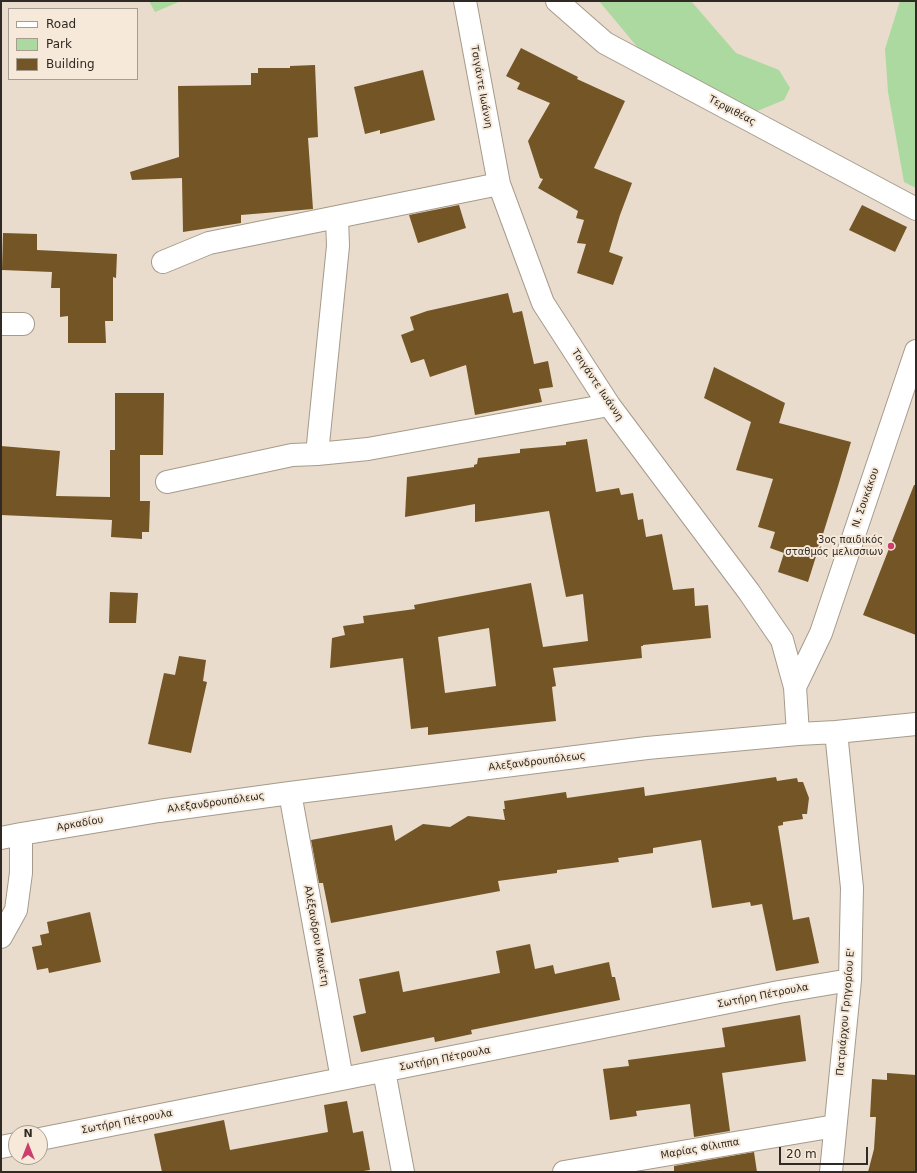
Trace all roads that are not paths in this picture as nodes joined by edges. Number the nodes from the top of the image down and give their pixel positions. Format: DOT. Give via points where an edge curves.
graph roads {
  1 [pos="465,1"];
  2 [pos="557,1"];
  3 [pos="499,184"];
  4 [pos="916,209"];
  5 [pos="337,218"];
  6 [pos="162,262"];
  7 [pos="1,324"];
  8 [pos="23,324"];
  9 [pos="916,351"];
  10 [pos="609,405"];
  11 [pos="316,454"];
  12 [pos="167,482"];
  13 [pos="795,687"];
  14 [pos="916,724"];
  15 [pos="836,732"];
  16 [pos="798,734"];
  17 [pos="290,793"];
  18 [pos="159,811"];
  19 [pos="11,836"];
  20 [pos="1,937"];
  21 [pos="850,980"];
  22 [pos="384,1071"];
  23 [pos="342,1079"];
  24 [pos="835,1126"];
  25 [pos="48,1137"];
  26 [pos="403,1172"];
  27 [pos="564,1172"];
  28 [pos="831,1172"];
  1 -- 3 [label="street, Τσιγάντε Ιωάννη"];
  2 -- 4 [label="street, Τερψιθέας" via="605,43"];
  3 -- 5 [label="street"];
  3 -- 10 [label="street, Τσιγάντε Ιωάννη" via="543,303"];
  5 -- 6 [label="street" via="209,243"];
  5 -- 11 [label="street" via="338,246"];
  7 -- 8 [label="street"];
  9 -- 13 [label="street, Ν. Σουκάκου" via="821,633"];
  10 -- 11 [label="street" via="368,449"];
  10 -- 13 [label="street, Τσιγάντε Ιωάννη" via="782,640"];
  11 -- 12 [label="street" via="292,455"];
  13 -- 16 [label="street, Τσιγάντε Ιωάννη"];
  14 -- 15 [label="street, Αλεξανδρουπόλεως"];
  15 -- 16 [label="street, Αλεξανδρουπόλεως"];
  15 -- 21 [label="street, Πατριάρχου Γρηγορίου Ε'" via="852,888"];
  16 -- 17 [label="street, Αλεξανδρουπόλεως" via="639,749"];
  17 -- 18 [label="street, Αλεξανδρουπόλεως"];
  17 -- 23 [label="street, Αλέξανδρου Μανέτη"];
  18 -- 19 [label="street, Αρκαδίου"];
  19 -- 20 [label="street" via="21,873 16,910"];
  21 -- 22 [label="street, Σωτήρη Πέτρουλα"];
  21 -- 24 [label="street, Πατριάρχου Γρηγορίου Ε'"];
  22 -- 23 [label="street, Σωτήρη Πέτρουλα"];
  22 -- 26 [label="street"];
  23 -- 25 [label="street, Σωτήρη Πέτρουλα"];
  24 -- 27 [label="street, Μαρίας Φίλιππα"];
  24 -- 28 [label="street, Πατριάρχου Γρηγορίου Ε'"];
}
